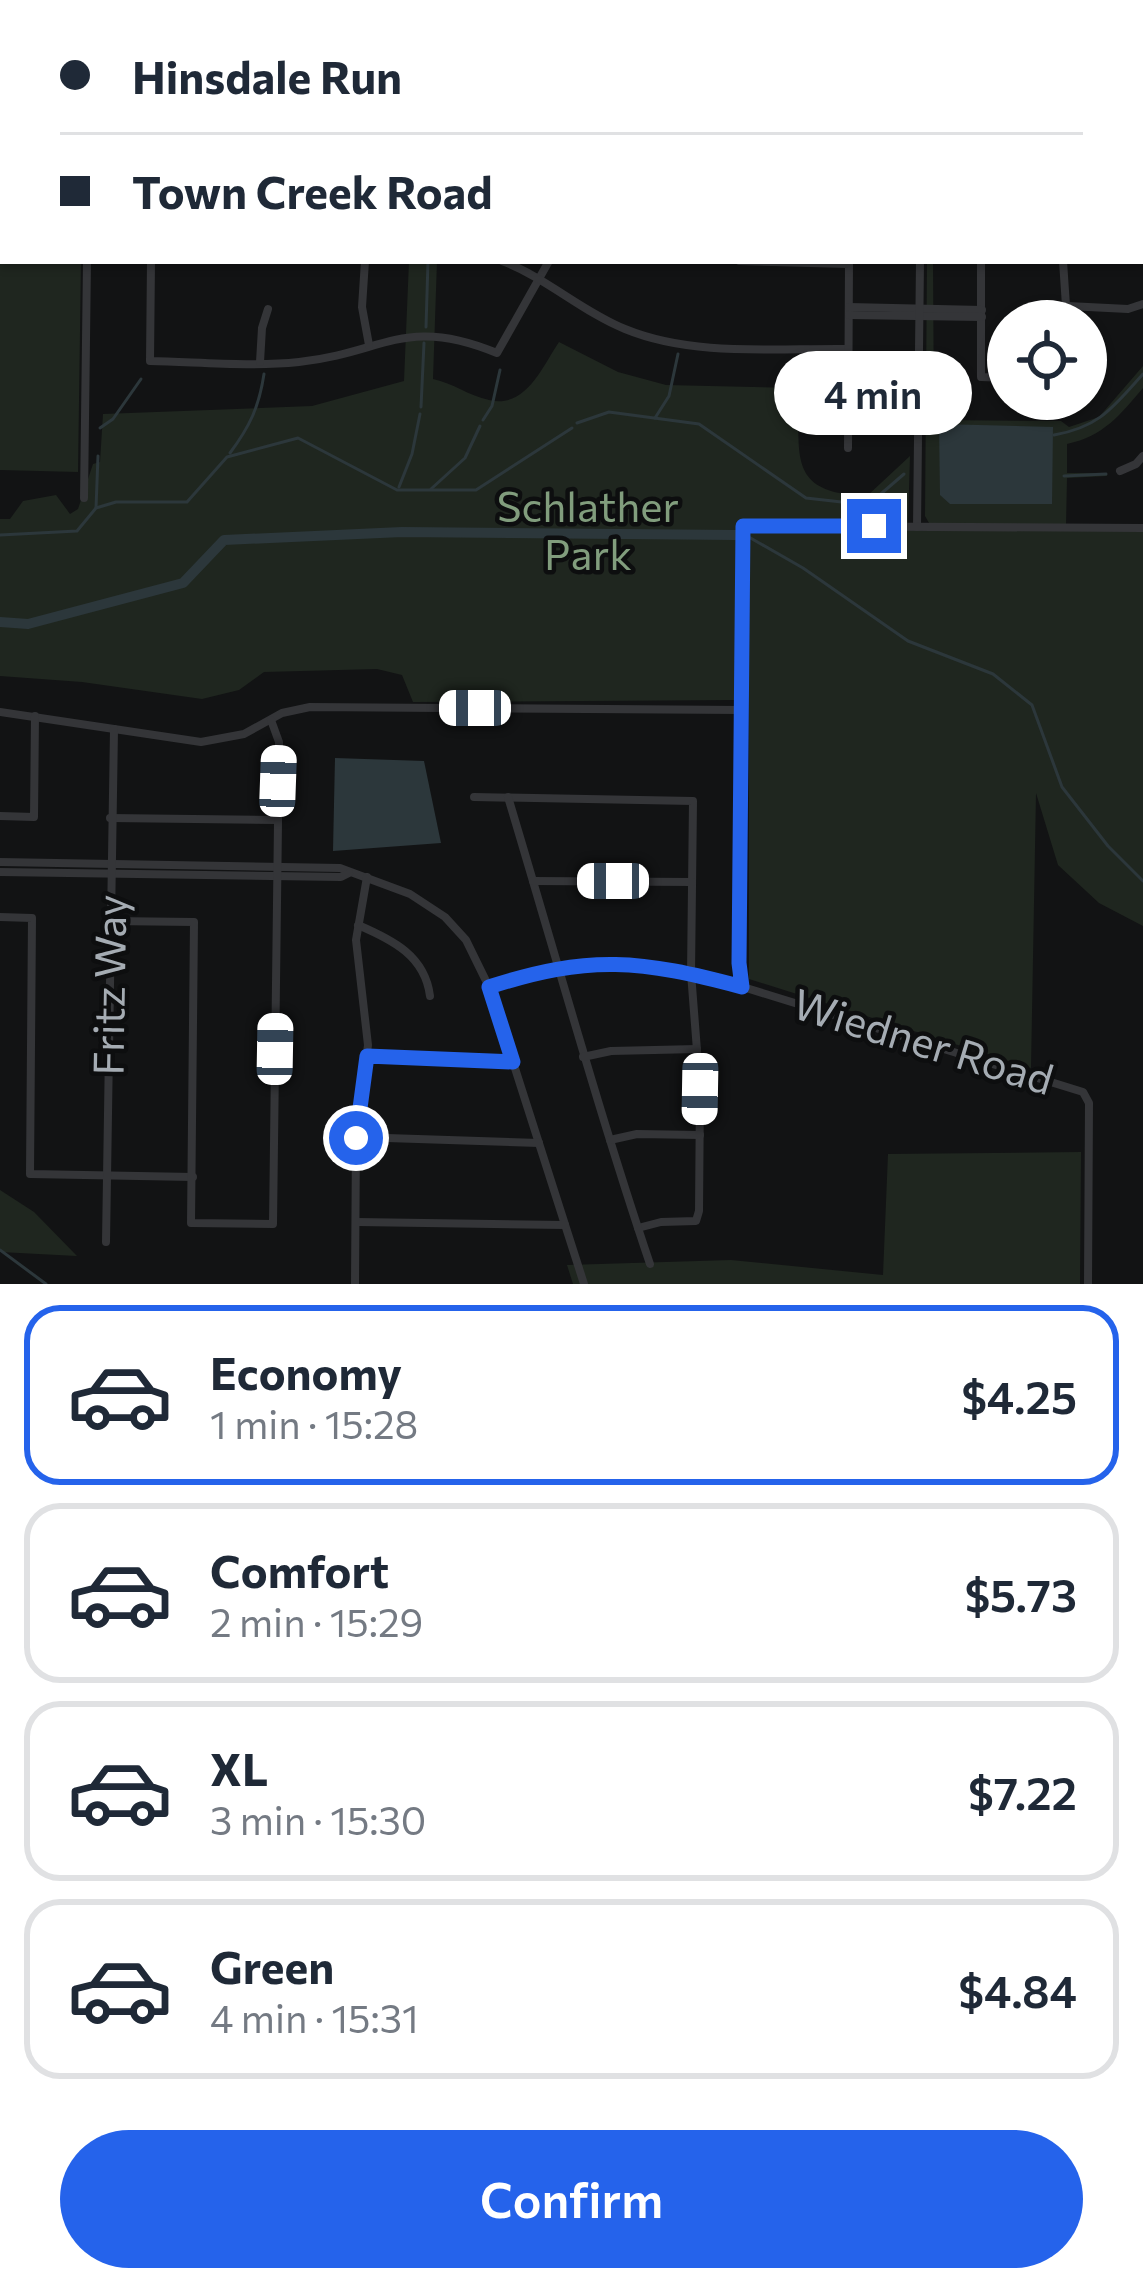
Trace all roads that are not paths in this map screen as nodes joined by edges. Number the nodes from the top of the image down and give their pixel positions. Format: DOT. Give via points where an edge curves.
graph roads {
  1 [pos="87,264"];
  2 [pos="151,264"];
  3 [pos="365,264"];
  4 [pos="509,264"];
  5 [pos="548,264"];
  6 [pos="849,264"];
  7 [pos="920,264"];
  8 [pos="981,264"];
  9 [pos="1063,264"];
  10 [pos="540,278"];
  11 [pos="1067,300"];
  12 [pos="1143,304"];
  13 [pos="1107,307"];
  14 [pos="268,309"];
  15 [pos="849,311"];
  16 [pos="982,313"];
  17 [pos="920,314"];
  18 [pos="369,345"];
  19 [pos="848,349"];
  20 [pos="260,362"];
  21 [pos="987,377"];
  22 [pos="848,448"];
  23 [pos="1143,456"];
  24 [pos="1120,471"];
  25 [pos="84,498"];
  26 [pos="917,527"];
  27 [pos="1143,528"];
  28 [pos="742,710"];
  29 [pos="0,712"];
  30 [pos="35,716"];
  31 [pos="271,720"];
  32 [pos="114,728"];
  33 [pos="474,797"];
  34 [pos="508,797"];
  35 [pos="0,816"];
  36 [pos="110,818"];
  37 [pos="277,820"];
  38 [pos="0,862"];
  39 [pos="112,868"];
  40 [pos="277,870"];
  41 [pos="0,872"];
  42 [pos="367,877"];
  43 [pos="533,880"];
  44 [pos="692,882"];
  45 [pos="0,917"];
  46 [pos="110,921"];
  47 [pos="358,925"];
  48 [pos="560,967"];
  49 [pos="691,974"];
  50 [pos="489,987"];
  51 [pos="742,987"];
  52 [pos="430,996"];
  53 [pos="697,1049"];
  54 [pos="367,1056"];
  55 [pos="583,1058"];
  56 [pos="513,1062"];
  57 [pos="700,1135"];
  58 [pos="356,1138"];
  59 [pos="610,1140"];
  60 [pos="539,1143"];
  61 [pos="108,1175"];
  62 [pos="193,1177"];
  63 [pos="357,1222"];
  64 [pos="565,1225"];
  65 [pos="638,1228"];
  66 [pos="106,1242"];
  67 [pos="650,1264"];
  68 [pos="356,1284"];
  69 [pos="584,1284"];
  70 [pos="1088,1284"];
  1 -- 25 [label="street"];
  2 -- 20 [label="street" via="150,361"];
  3 -- 18 [label="street"];
  4 -- 10 [label="street"];
  5 -- 10 [label="street"];
  6 -- 15 [label="street"];
  7 -- 17 [label="street"];
  8 -- 16 [label="street"];
  9 -- 11 [label="street"];
  10 -- 18 [label="street" via="497,353 436,335"];
  10 -- 19 [label="street" via="650,338"];
  12 -- 13 [label="street"];
  14 -- 20 [label="street"];
  15 -- 17 [label="street"];
  15 -- 19 [label="street"];
  16 -- 17 [label="street"];
  16 -- 21 [label="street"];
  17 -- 26 [label="street"];
  18 -- 20 [label="street" via="320,359"];
  19 -- 22 [label="street"];
  23 -- 24 [label="street"];
  26 -- 27 [label="street"];
  26 -- 28 [label="street, Wiedner Road" via="743,526"];
  28 -- 31 [label="street" via="310,707"];
  28 -- 51 [label="street, Wiedner Road"];
  29 -- 30 [label="street"];
  30 -- 32 [label="street"];
  30 -- 35 [label="street" via="34,817"];
  31 -- 32 [label="street" via="201,742"];
  31 -- 37 [label="street" via="280,742"];
  32 -- 36 [label="street, Fritz Way"];
  33 -- 34 [label="street"];
  34 -- 43 [label="street"];
  34 -- 44 [label="street" via="693,801"];
  36 -- 37 [label="street"];
  36 -- 39 [label="street, Fritz Way"];
  37 -- 40 [label="street"];
  38 -- 39 [label="street"];
  39 -- 40 [label="street"];
  39 -- 41 [label="street"];
  39 -- 46 [label="street, Fritz Way"];
  40 -- 42 [label="street" via="340,868"];
  40 -- 62 [label="street" via="273,1224 191,1222"];
  42 -- 47 [label="street"];
  42 -- 50 [label="street" via="445,917"];
  43 -- 44 [label="street"];
  43 -- 48 [label="street"];
  44 -- 49 [label="street"];
  45 -- 61 [label="street" via="32,918 30,1174"];
  46 -- 61 [label="street, Fritz Way"];
  46 -- 62 [label="street" via="194,922"];
  47 -- 52 [label="street" via="414,957"];
  47 -- 54 [label="street"];
  48 -- 49 [label="street" via="639,964"];
  48 -- 50 [label="street"];
  48 -- 55 [label="street"];
  49 -- 51 [label="street"];
  49 -- 53 [label="street"];
  50 -- 56 [label="street"];
  51 -- 70 [label="street, Wiedner Road" via="1083,1092"];
  53 -- 55 [label="street"];
  53 -- 57 [label="street"];
  54 -- 56 [label="street"];
  54 -- 58 [label="street"];
  55 -- 59 [label="street"];
  56 -- 60 [label="street"];
  57 -- 59 [label="street"];
  57 -- 65 [label="street" via="696,1221"];
  58 -- 60 [label="street"];
  58 -- 63 [label="street"];
  59 -- 65 [label="street"];
  60 -- 64 [label="street"];
  61 -- 62 [label="street"];
  61 -- 66 [label="street, Fritz Way"];
  63 -- 64 [label="street"];
  63 -- 68 [label="street"];
  64 -- 69 [label="street"];
  65 -- 67 [label="street"];
}
